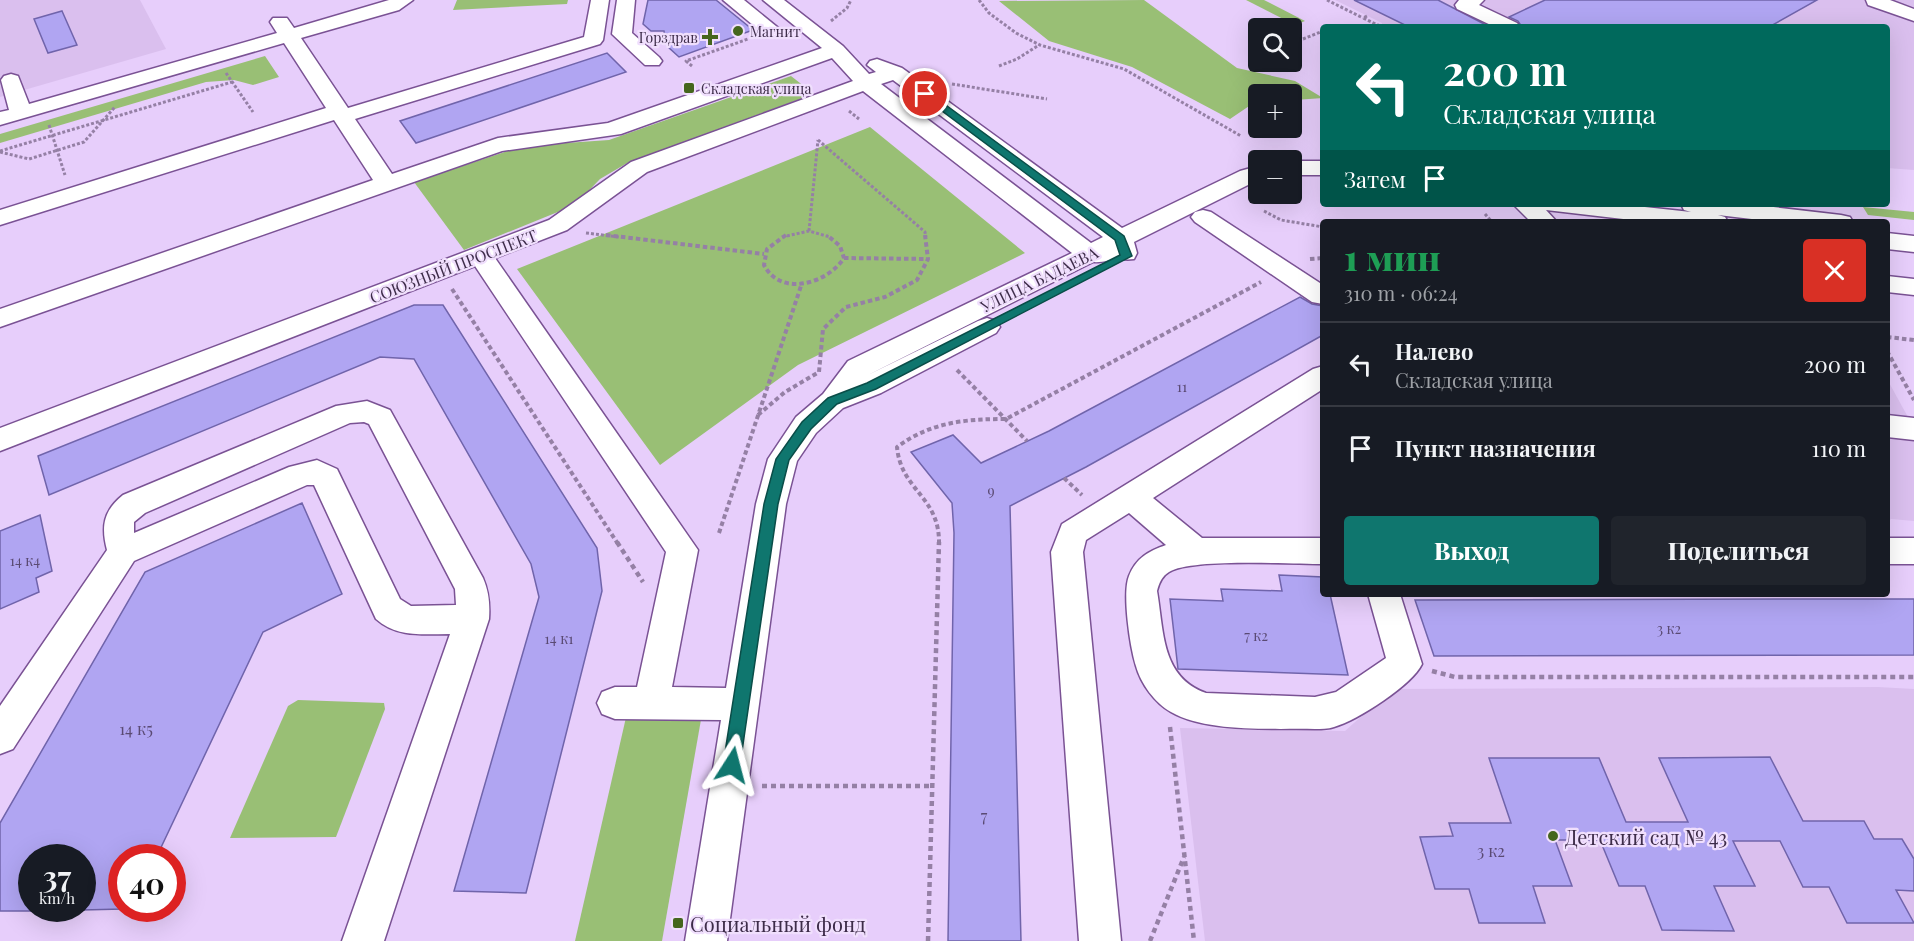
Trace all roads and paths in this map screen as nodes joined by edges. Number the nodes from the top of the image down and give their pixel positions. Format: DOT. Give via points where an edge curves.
graph roads {
  1 [pos="404,0"];
  2 [pos="600,0"];
  3 [pos="626,0"];
  4 [pos="732,0"];
  5 [pos="772,0"];
  6 [pos="851,0"];
  7 [pos="979,0"];
  8 [pos="1327,0"];
  9 [pos="1475,0"];
  10 [pos="1875,1"];
  11 [pos="1914,15"];
  12 [pos="1367,16"];
  13 [pos="1363,18"];
  14 [pos="830,22"];
  15 [pos="1376,24"];
  16 [pos="1504,24"];
  17 [pos="285,29"];
  18 [pos="771,31"];
  19 [pos="1320,32"];
  20 [pos="622,34"];
  21 [pos="1303,39"];
  22 [pos="592,40"];
  23 [pos="1040,45"];
  24 [pos="836,50"];
  25 [pos="652,61"];
  26 [pos="692,66"];
  27 [pos="999,66"];
  28 [pos="225,72"];
  29 [pos="895,72"];
  30 [pos="11,80"];
  31 [pos="232,82"];
  32 [pos="866,83"];
  33 [pos="952,84"];
  34 [pos="1047,99"];
  35 [pos="117,104"];
  36 [pos="21,112"];
  37 [pos="254,112"];
  38 [pos="341,113"];
  39 [pos="0,118"];
  40 [pos="104,120"];
  41 [pos="48,124"];
  42 [pos="52,135"];
  43 [pos="1241,136"];
  44 [pos="57,150"];
  45 [pos="0,151"];
  46 [pos="1302,168"];
  47 [pos="1320,168"];
  48 [pos="1248,176"];
  49 [pos="1302,182"];
  50 [pos="1320,182"];
  51 [pos="387,184"];
  52 [pos="72,195"];
  53 [pos="1248,204"];
  54 [pos="1265,204"];
  55 [pos="1528,207"];
  56 [pos="1578,207"];
  57 [pos="1712,207"];
  58 [pos="1485,214"];
  59 [pos="1203,217"];
  60 [pos="0,218"];
  61 [pos="1489,219"];
  62 [pos="1542,219"];
  63 [pos="1688,219"];
  64 [pos="1817,219"];
  65 [pos="1320,226"];
  66 [pos="1890,227"];
  67 [pos="1914,229"];
  68 [pos="809,231"];
  69 [pos="582,232"];
  70 [pos="1890,241"];
  71 [pos="1914,243"];
  72 [pos="1123,247"];
  73 [pos="764,254"];
  74 [pos="1089,254"];
  75 [pos="480,255"];
  76 [pos="844,258"];
  77 [pos="1320,258"];
  78 [pos="928,259"];
  79 [pos="1283,270"];
  80 [pos="802,283"];
  81 [pos="1890,284"];
  82 [pos="1914,287"];
  83 [pos="1320,296"];
  84 [pos="0,318"];
  85 [pos="1890,337"];
  86 [pos="1914,340"];
  87 [pos="1890,356"];
  88 [pos="957,370"];
  89 [pos="1320,378"];
  90 [pos="1914,400"];
  91 [pos="833,401"];
  92 [pos="758,416"];
  93 [pos="1006,419"];
  94 [pos="1890,426"];
  95 [pos="1914,429"];
  96 [pos="0,440"];
  97 [pos="1027,441"];
  98 [pos="1130,496"];
  99 [pos="719,533"];
  100 [pos="1194,551"];
  101 [pos="1320,551"];
  102 [pos="1890,551"];
  103 [pos="1914,551"];
  104 [pos="123,552"];
  105 [pos="1385,597"];
  106 [pos="472,619"];
  107 [pos="1405,664"];
  108 [pos="1914,677"];
  109 [pos="1166,687"];
  110 [pos="615,703"];
  111 [pos="651,703"];
  112 [pos="741,704"];
  113 [pos="0,737"];
  114 [pos="762,786"];
  115 [pos="931,786"];
  116 [pos="1185,856"];
  117 [pos="363,941"];
  118 [pos="706,941"];
  119 [pos="928,941"];
  120 [pos="1100,941"];
  121 [pos="1150,941"];
  122 [pos="1194,941"];
  1 -- 17 [label="street"];
  2 -- 22 [label="street"];
  3 -- 20 [label="street"];
  4 -- 18 [label="street"];
  5 -- 24 [label="street"];
  6 -- 14 [label="path"];
  7 -- 23 [label="path" via="1016,33"];
  8 -- 13 [label="path"];
  9 -- 16 [label="street" via="1464,5"];
  10 -- 11 [label="street"];
  12 -- 13 [label="path"];
  13 -- 15 [label="path"];
  17 -- 36 [label="street"];
  17 -- 38 [label="street"];
  18 -- 26 [label="path" via="686,61"];
  19 -- 21 [label="path"];
  20 -- 22 [label="street"];
  20 -- 25 [label="street"];
  22 -- 38 [label="street" via="438,89"];
  23 -- 27 [label="path"];
  23 -- 43 [label="path" via="1124,69"];
  24 -- 29 [label="street"];
  24 -- 32 [label="street"];
  24 -- 51 [label="street" via="613,129 498,145"];
  28 -- 31 [label="path"];
  29 -- 32 [label="street, СОЮЗНЫЙ ПРОСПЕКТ"];
  29 -- 72 [label="street"];
  30 -- 36 [label="street"];
  31 -- 37 [label="path"];
  31 -- 40 [label="path"];
  32 -- 74 [label="street"];
  32 -- 75 [label="street, СОЮЗНЫЙ ПРОСПЕКТ" via="639,167 558,225"];
  33 -- 34 [label="path"];
  35 -- 40 [label="path"];
  36 -- 39 [label="street"];
  38 -- 51 [label="street"];
  38 -- 52 [label="street"];
  40 -- 42 [label="path"];
  40 -- 44 [label="path" via="84,142"];
  41 -- 42 [label="path"];
  42 -- 44 [label="path"];
  42 -- 45 [label="path"];
  44 -- 45 [label="path" via="29,159"];
  44 -- 52 [label="path"];
  46 -- 47 [label="street"];
  48 -- 72 [label="street, УЛИЦА БАДАЕВА"];
  49 -- 50 [label="street"];
  51 -- 84 [label="street"];
  52 -- 60 [label="street"];
  53 -- 59 [label="street, УЛИЦА БАДАЕВА"];
  54 -- 65 [label="path" via="1281,220"];
  55 -- 62 [label="street"];
  56 -- 63 [label="street"];
  57 -- 64 [label="street"];
  58 -- 61 [label="path"];
  59 -- 72 [label="street, УЛИЦА БАДАЕВА"];
  59 -- 79 [label="street"];
  66 -- 67 [label="street"];
  68 -- 73 [label="path" via="783,236 772,242"];
  68 -- 76 [label="path" via="839,243"];
  68 -- 78 [label="path" via="818,140 925,232"];
  69 -- 73 [label="path"];
  70 -- 71 [label="street"];
  72 -- 74 [label="street"];
  72 -- 91 [label="street, УЛИЦА БАДАЕВА" via="872,386"];
  73 -- 80 [label="path" via="764,268 771,275"];
  74 -- 91 [label="street, УЛИЦА БАДАЕВА" via="858,368"];
  75 -- 96 [label="street, СОЮЗНЫЙ ПРОСПЕКТ"];
  75 -- 111 [label="street" via="682,550"];
  76 -- 78 [label="path"];
  76 -- 80 [label="path" via="833,274"];
  77 -- 79 [label="path" via="1302,260"];
  78 -- 92 [label="path" via="917,280 885,297 846,307 823,329 819,372 785,392"];
  79 -- 83 [label="street"];
  79 -- 93 [label="path"];
  80 -- 92 [label="path"];
  81 -- 82 [label="street"];
  85 -- 86 [label="path"];
  87 -- 90 [label="path"];
  88 -- 93 [label="path"];
  89 -- 98 [label="street"];
  91 -- 112 [label="street, УЛИЦА БАДАЕВА" via="806,425 783,459 771,504"];
  92 -- 99 [label="path"];
  93 -- 97 [label="path"];
  93 -- 115 [label="path" via="940,422 911,435 897,447 897,464 907,481 927,498 939,526"];
  94 -- 95 [label="street"];
  98 -- 100 [label="street"];
  98 -- 120 [label="street" via="1073,534 1067,552"];
  100 -- 101 [label="street"];
  100 -- 109 [label="street" via="1156,563 1145,576 1141,591 1154,666"];
  102 -- 103 [label="street"];
  104 -- 106 [label="street" via="317,471 326,477 388,609 398,618 411,620"];
  104 -- 106 [label="street" via="116,526 122,513 135,504 346,413 367,411 380,417 471,588"];
  104 -- 113 [label="street"];
  105 -- 107 [label="street"];
  106 -- 117 [label="street"];
  107 -- 108 [label="path" via="1455,677"];
  107 -- 109 [label="street" via="1349,703 1334,711 1315,713 1206,709"];
  109 -- 116 [label="path"];
  110 -- 111 [label="street"];
  111 -- 112 [label="street"];
  112 -- 118 [label="street, УЛИЦА БАДАЕВА"];
  114 -- 115 [label="path"];
  115 -- 119 [label="path"];
  116 -- 121 [label="path"];
  116 -- 122 [label="path"];
}
